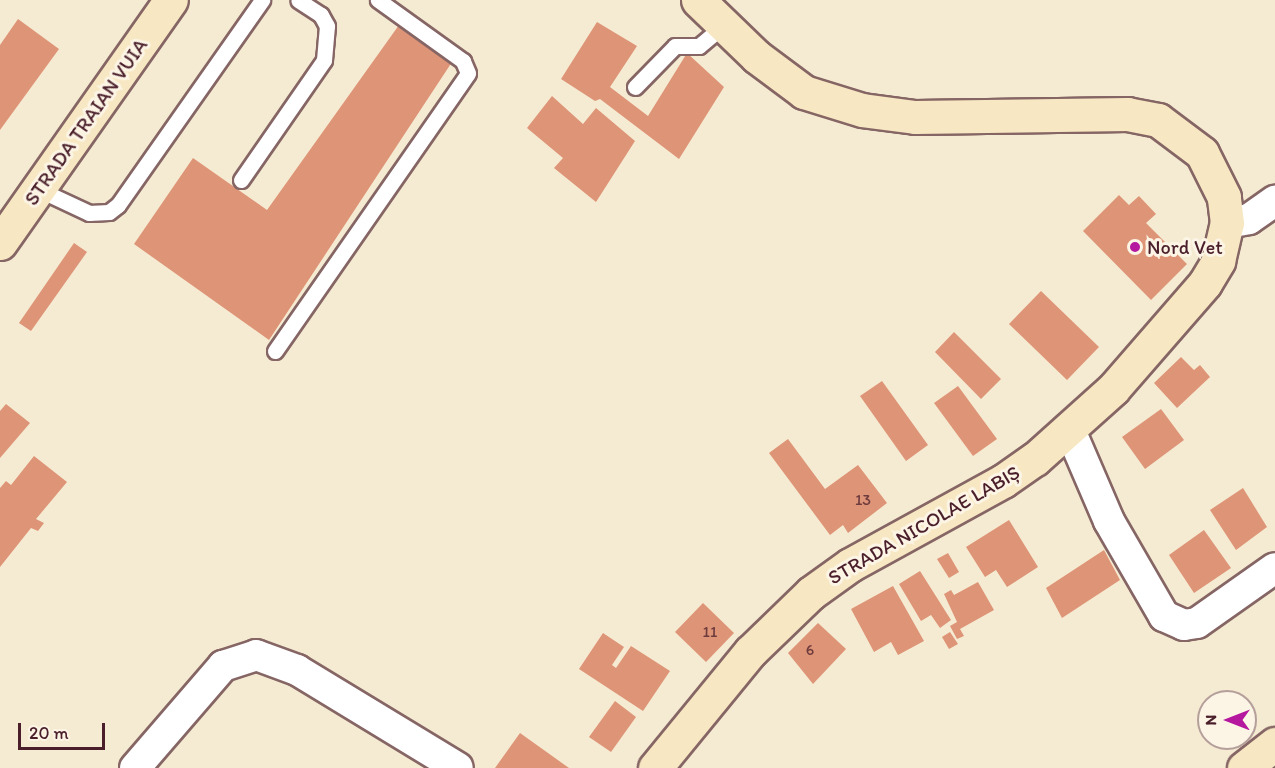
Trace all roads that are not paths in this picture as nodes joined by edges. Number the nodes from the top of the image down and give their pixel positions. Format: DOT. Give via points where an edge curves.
graph roads {
  1 [pos="171,0"];
  2 [pos="262,0"];
  3 [pos="298,0"];
  4 [pos="378,0"];
  5 [pos="698,0"];
  6 [pos="723,26"];
  7 [pos="636,87"];
  8 [pos="241,180"];
  9 [pos="40,190"];
  10 [pos="1275,201"];
  11 [pos="1227,223"];
  12 [pos="0,243"];
  13 [pos="275,351"];
  14 [pos="1069,428"];
  15 [pos="1275,568"];
  16 [pos="1275,744"];
  17 [pos="135,768"];
  18 [pos="458,768"];
  19 [pos="655,768"];
  20 [pos="1244,768"];
  1 -- 9 [label="street, STRADA TRAIAN VUIA"];
  2 -- 9 [label="lane" via="118,205 109,212 89,213"];
  3 -- 8 [label="lane" via="321,15 327,26 324,60"];
  4 -- 13 [label="lane" via="463,61 468,72"];
  5 -- 6 [label="street, STRADA NICOLAE LABIȘ"];
  6 -- 7 [label="lane" via="699,45 675,46"];
  6 -- 11 [label="street, STRADA NICOLAE LABIȘ" via="804,92 862,110 915,117 1128,114 1158,120 1202,153 1224,197"];
  9 -- 12 [label="street, STRADA TRAIAN VUIA"];
  10 -- 11 [label="street" via="1249,219"];
  11 -- 14 [label="street, STRADA NICOLAE LABIȘ" via="1218,261 1188,306 1113,389"];
  14 -- 15 [label="street" via="1109,522 1164,616 1184,625 1197,623"];
  14 -- 19 [label="street, STRADA NICOLAE LABIȘ" via="1003,481 850,565 811,593 750,652"];
  16 -- 20 [label="street"];
  17 -- 18 [label="street" via="223,666 256,655 297,670"];
}
